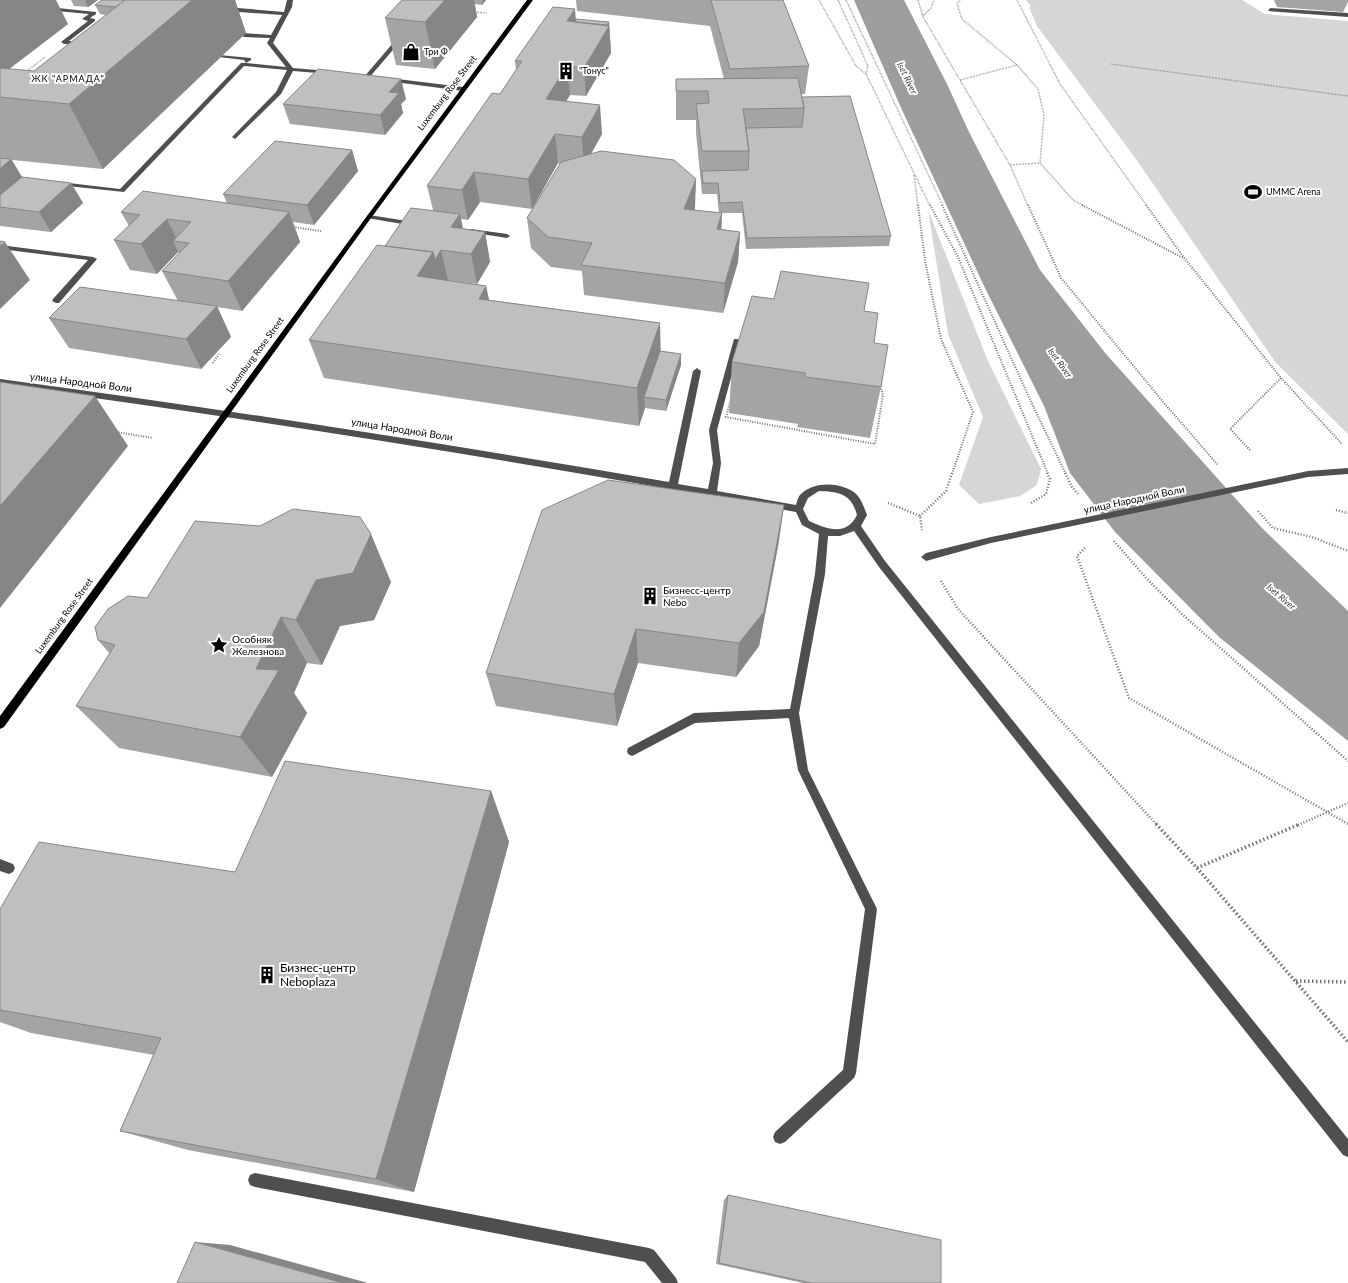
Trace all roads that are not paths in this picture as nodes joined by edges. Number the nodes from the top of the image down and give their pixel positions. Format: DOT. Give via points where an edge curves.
graph roads {
  1 [pos="290,0"];
  2 [pos="530,0"];
  3 [pos="45,8"];
  4 [pos="223,9"];
  5 [pos="1270,10"];
  6 [pos="285,14"];
  7 [pos="1348,15"];
  8 [pos="407,31"];
  9 [pos="244,35"];
  10 [pos="273,37"];
  11 [pos="94,45"];
  12 [pos="221,56"];
  13 [pos="243,64"];
  14 [pos="291,69"];
  15 [pos="336,74"];
  16 [pos="359,77"];
  17 [pos="366,78"];
  18 [pos="374,78"];
  19 [pos="381,79"];
  20 [pos="463,89"];
  21 [pos="234,137"];
  22 [pos="53,183"];
  23 [pos="369,217"];
  24 [pos="419,224"];
  25 [pos="463,230"];
  26 [pos="507,236"];
  27 [pos="0,247"];
  28 [pos="56,301"];
  29 [pos="758,343"];
  30 [pos="697,371"];
  31 [pos="0,382"];
  32 [pos="226,413"];
  33 [pos="1348,471"];
  34 [pos="673,486"];
  35 [pos="712,493"];
  36 [pos="799,509"];
  37 [pos="856,526"];
  38 [pos="824,532"];
  39 [pos="926,557"];
  40 [pos="794,712"];
  41 [pos="0,724"];
  42 [pos="632,751"];
  43 [pos="780,1137"];
  44 [pos="1348,1150"];
  45 [pos="255,1180"];
  46 [pos="671,1283"];
  1 -- 6 [label="street"];
  2 -- 20 [label="main road, Luxemburg Rose Street"];
  3 -- 11 [label="street" via="94,13 85,19 93,20 64,42"];
  4 -- 6 [label="street"];
  5 -- 7 [label="street"];
  6 -- 10 [label="street"];
  8 -- 17 [label="street"];
  9 -- 10 [label="street"];
  10 -- 14 [label="street" via="270,43"];
  12 -- 13 [label="street" via="249,59"];
  13 -- 14 [label="street"];
  13 -- 22 [label="street" via="122,191"];
  14 -- 15 [label="street"];
  14 -- 21 [label="street" via="279,93"];
  16 -- 17 [label="street"];
  17 -- 18 [label="street"];
  19 -- 20 [label="street"];
  20 -- 23 [label="main road, Luxemburg Rose Street"];
  23 -- 24 [label="street"];
  23 -- 32 [label="main road, Luxemburg Rose Street"];
  25 -- 26 [label="street"];
  27 -- 28 [label="street" via="93,259"];
  29 -- 35 [label="street" via="737,341 713,430 717,463"];
  30 -- 34 [label="street"];
  31 -- 32 [label="street, улица Народной Воли"];
  32 -- 34 [label="street, улица Народной Воли"];
  32 -- 41 [label="main road, Luxemburg Rose Street"];
  33 -- 39 [label="street, улица Народной Воли" via="1308,474 999,538"];
  34 -- 35 [label="street, улица Народной Воли"];
  35 -- 36 [label="street, улица Народной Воли"];
  36 -- 37 [label="street" via="804,496 817,488 836,488 850,494 860,503 862,515"];
  36 -- 38 [label="street" via="805,523"];
  37 -- 38 [label="street" via="840,533"];
  37 -- 44 [label="street" via="882,564"];
  38 -- 40 [label="street" via="820,574"];
  40 -- 42 [label="street" via="694,718"];
  40 -- 43 [label="street" via="803,770 871,909 849,1073"];
  45 -- 46 [label="street" via="649,1255"];
}
